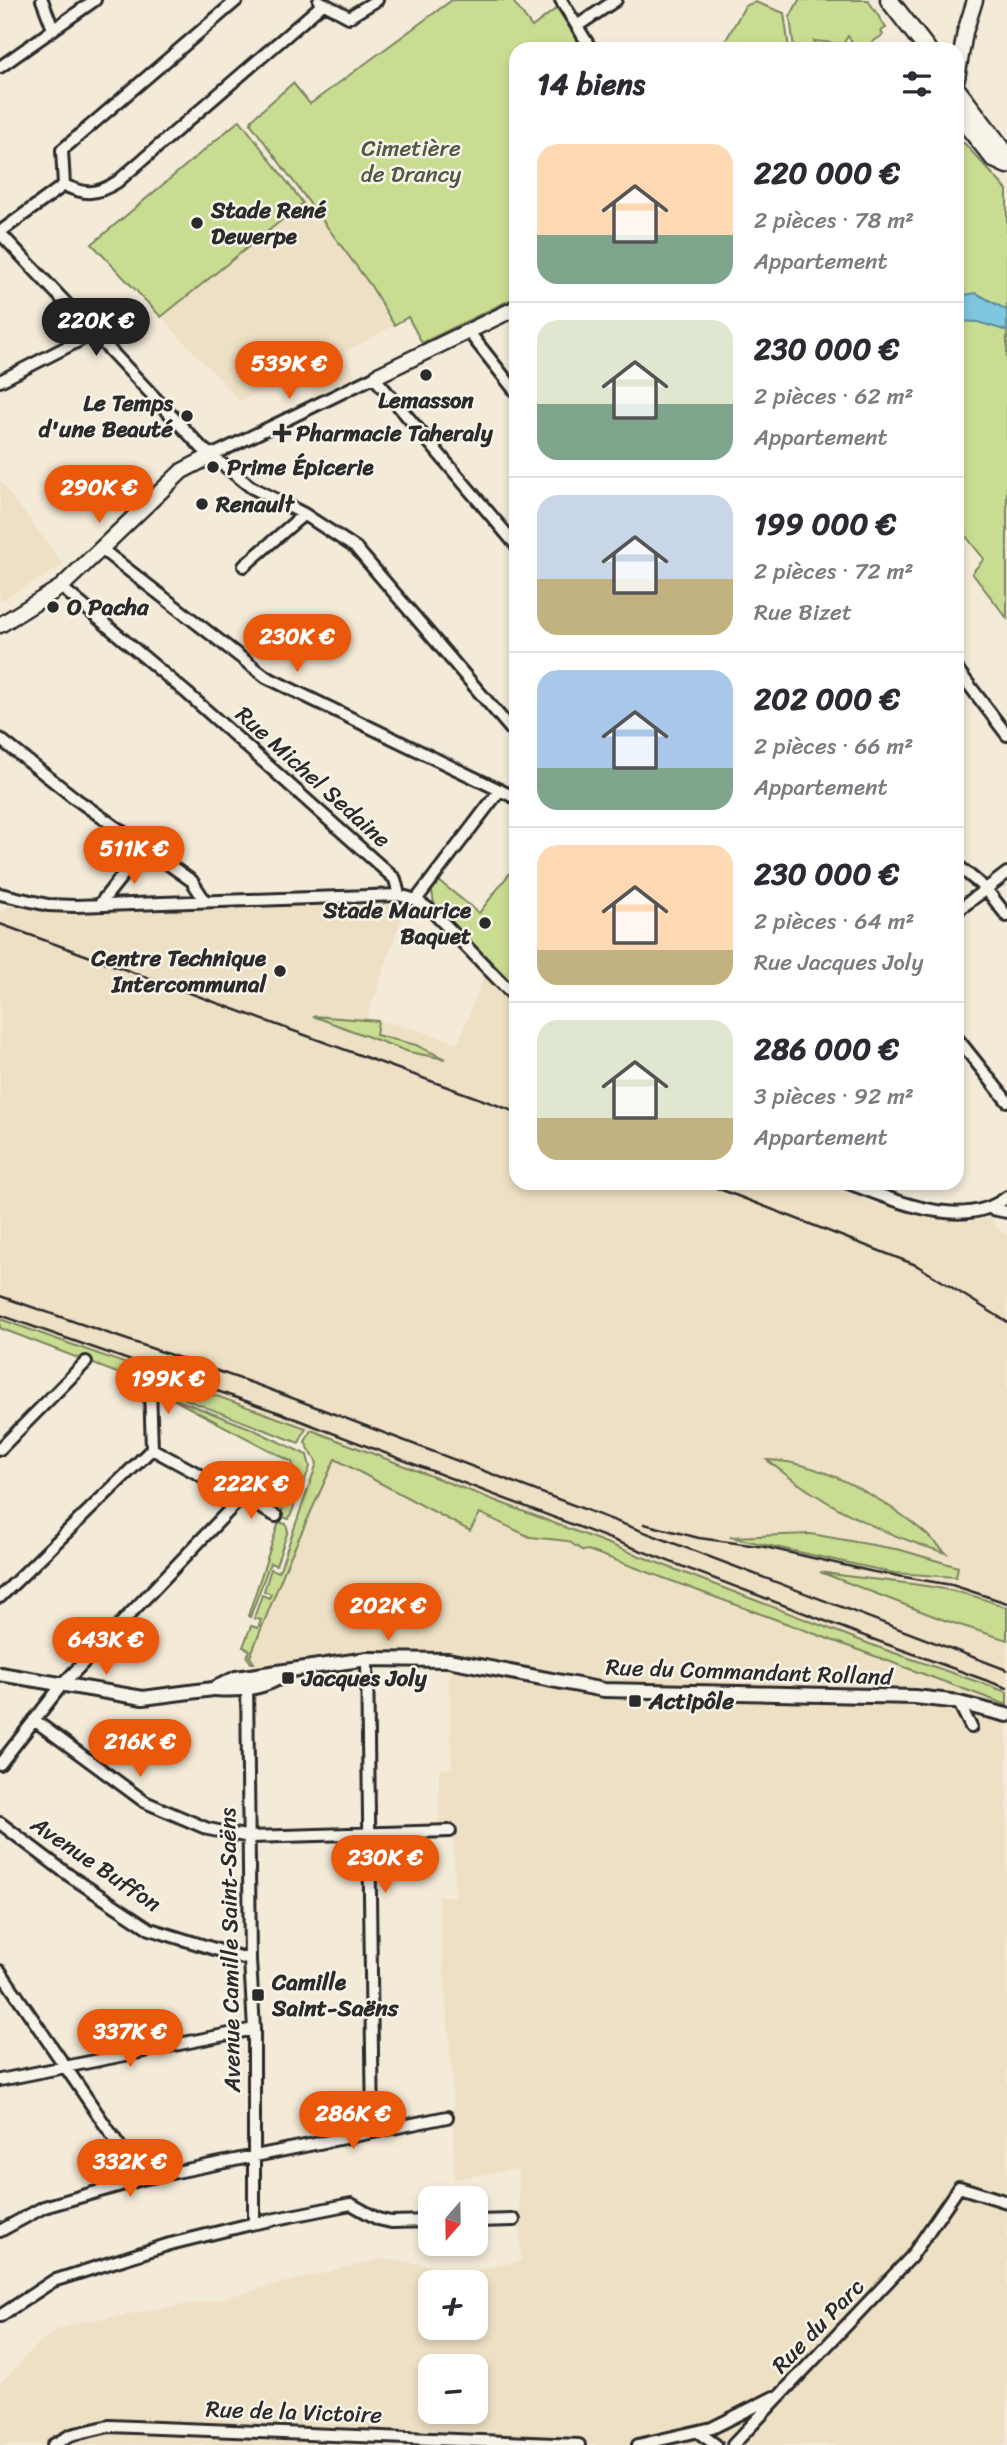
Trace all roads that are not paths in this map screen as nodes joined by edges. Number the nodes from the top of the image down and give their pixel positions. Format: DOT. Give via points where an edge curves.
graph roads {
  1 [pos="42,0"];
  2 [pos="94,0"];
  3 [pos="237,0"];
  4 [pos="377,0"];
  5 [pos="561,0"];
  6 [pos="616,0"];
  7 [pos="889,0"];
  8 [pos="975,0"];
  9 [pos="320,2"];
  10 [pos="577,26"];
  11 [pos="53,29"];
  12 [pos="587,42"];
  13 [pos="912,42"];
  14 [pos="922,42"];
  15 [pos="963,42"];
  16 [pos="0,67"];
  17 [pos="964,100"];
  18 [pos="964,122"];
  19 [pos="1007,161"];
  20 [pos="64,185"];
  21 [pos="0,232"];
  22 [pos="509,311"];
  23 [pos="468,331"];
  24 [pos="94,333"];
  25 [pos="376,376"];
  26 [pos="0,381"];
  27 [pos="509,383"];
  28 [pos="213,455"];
  29 [pos="304,514"];
  30 [pos="509,537"];
  31 [pos="100,548"];
  32 [pos="244,566"];
  33 [pos="61,587"];
  34 [pos="0,625"];
  35 [pos="964,678"];
  36 [pos="509,728"];
  37 [pos="1007,736"];
  38 [pos="0,739"];
  39 [pos="500,790"];
  40 [pos="509,794"];
  41 [pos="145,847"];
  42 [pos="964,871"];
  43 [pos="1007,873"];
  44 [pos="986,889"];
  45 [pos="0,894"];
  46 [pos="399,895"];
  47 [pos="416,900"];
  48 [pos="205,901"];
  49 [pos="99,905"];
  50 [pos="964,906"];
  51 [pos="1007,916"];
  52 [pos="509,991"];
  53 [pos="964,1047"];
  54 [pos="1007,1101"];
  55 [pos="867,1190"];
  56 [pos="1007,1197"];
  57 [pos="992,1209"];
  58 [pos="1007,1212"];
  59 [pos="86,1362"];
  60 [pos="150,1387"];
  61 [pos="0,1449"];
  62 [pos="152,1449"];
  63 [pos="241,1498"];
  64 [pos="276,1517"];
  65 [pos="0,1597"];
  66 [pos="367,1659"];
  67 [pos="0,1674"];
  68 [pos="247,1683"];
  69 [pos="61,1686"];
  70 [pos="959,1703"];
  71 [pos="1007,1715"];
  72 [pos="34,1720"];
  73 [pos="971,1727"];
  74 [pos="0,1764"];
  75 [pos="0,1823"];
  76 [pos="450,1830"];
  77 [pos="369,1835"];
  78 [pos="250,1837"];
  79 [pos="250,1960"];
  80 [pos="0,1971"];
  81 [pos="254,2029"];
  82 [pos="65,2066"];
  83 [pos="0,2080"];
  84 [pos="447,2117"];
  85 [pos="373,2131"];
  86 [pos="253,2154"];
  87 [pos="142,2179"];
  88 [pos="1007,2202"];
  89 [pos="514,2220"];
  90 [pos="418,2221"];
  91 [pos="488,2221"];
  92 [pos="254,2223"];
  93 [pos="0,2231"];
  94 [pos="0,2316"];
  95 [pos="780,2394"];
  96 [pos="698,2432"];
  97 [pos="53,2445"];
  98 [pos="579,2445"];
  99 [pos="638,2445"];
  100 [pos="716,2445"];
  101 [pos="733,2445"];
  1 -- 11 [label="street"];
  2 -- 11 [label="street"];
  3 -- 20 [label="street" via="62,150"];
  4 -- 9 [label="street" via="349,17"];
  5 -- 10 [label="street"];
  6 -- 10 [label="street"];
  7 -- 13 [label="main road"];
  7 -- 14 [label="main road"];
  8 -- 15 [label="main road"];
  9 -- 20 [label="street" via="117,182 101,192 83,194"];
  10 -- 12 [label="street"];
  11 -- 16 [label="street"];
  17 -- 19 [label="main road"];
  18 -- 19 [label="main road" via="994,159"];
  20 -- 21 [label="street"];
  21 -- 24 [label="street"];
  22 -- 23 [label="main road"];
  23 -- 25 [label="main road"];
  23 -- 27 [label="street"];
  24 -- 26 [label="street"];
  24 -- 28 [label="street"];
  25 -- 28 [label="street"];
  25 -- 30 [label="street"];
  28 -- 29 [label="street" via="251,487"];
  28 -- 31 [label="main road" via="182,471"];
  29 -- 32 [label="street"];
  29 -- 36 [label="street" via="356,548"];
  31 -- 33 [label="main road"];
  31 -- 39 [label="street" via="266,677"];
  33 -- 34 [label="main road"];
  33 -- 46 [label="street, Rue Michel Sedaine" via="396,879"];
  35 -- 37 [label="street"];
  38 -- 41 [label="street"];
  39 -- 40 [label="street"];
  39 -- 47 [label="street"];
  41 -- 48 [label="street" via="192,881"];
  41 -- 49 [label="street"];
  42 -- 44 [label="street"];
  43 -- 44 [label="street"];
  44 -- 50 [label="street"];
  44 -- 51 [label="street"];
  45 -- 49 [label="street" via="48,905"];
  46 -- 47 [label="street"];
  46 -- 48 [label="street"];
  47 -- 52 [label="street"];
  48 -- 49 [label="street"];
  53 -- 54 [label="street"];
  55 -- 57 [label="street" via="951,1213"];
  56 -- 57 [label="street"];
  57 -- 58 [label="street"];
  59 -- 61 [label="street"];
  60 -- 62 [label="street"];
  62 -- 63 [label="street"];
  62 -- 65 [label="street"];
  63 -- 64 [label="street"];
  63 -- 69 [label="street"];
  66 -- 68 [label="street, Rue du Commandant Rolland"];
  66 -- 70 [label="street, Rue du Commandant Rolland" via="448,1661 604,1690 908,1697"];
  66 -- 77 [label="street"];
  67 -- 69 [label="street, Rue du Commandant Rolland"];
  68 -- 69 [label="street, Rue du Commandant Rolland" via="143,1698"];
  68 -- 78 [label="street, Avenue Camille Saint-Saëns"];
  69 -- 72 [label="street"];
  70 -- 71 [label="street, Rue du Commandant Rolland"];
  70 -- 73 [label="street"];
  72 -- 74 [label="street"];
  72 -- 78 [label="street" via="145,1802 208,1829"];
  75 -- 79 [label="street, Avenue Buffon" via="149,1928"];
  76 -- 77 [label="street"];
  77 -- 78 [label="street"];
  77 -- 85 [label="street"];
  78 -- 79 [label="street, Avenue Camille Saint-Saëns"];
  79 -- 81 [label="street, Avenue Camille Saint-Saëns"];
  80 -- 82 [label="street"];
  81 -- 82 [label="street"];
  81 -- 86 [label="street, Avenue Camille Saint-Saëns"];
  82 -- 83 [label="street"];
  82 -- 87 [label="street"];
  84 -- 85 [label="street"];
  85 -- 86 [label="street"];
  86 -- 87 [label="street"];
  86 -- 92 [label="street, Avenue Camille Saint-Saëns"];
  87 -- 93 [label="street" via="44,2207"];
  88 -- 95 [label="street, Rue du Parc" via="960,2187 930,2233 883,2288"];
  89 -- 91 [label="street"];
  90 -- 92 [label="street" via="378,2219 351,2204"];
  92 -- 94 [label="street" via="54,2281"];
  95 -- 96 [label="street"];
  95 -- 101 [label="street, Rue du Parc"];
  96 -- 99 [label="street"];
  96 -- 100 [label="street"];
  97 -- 98 [label="street, Rue de la Victoire" via="71,2435 109,2426"];
}
